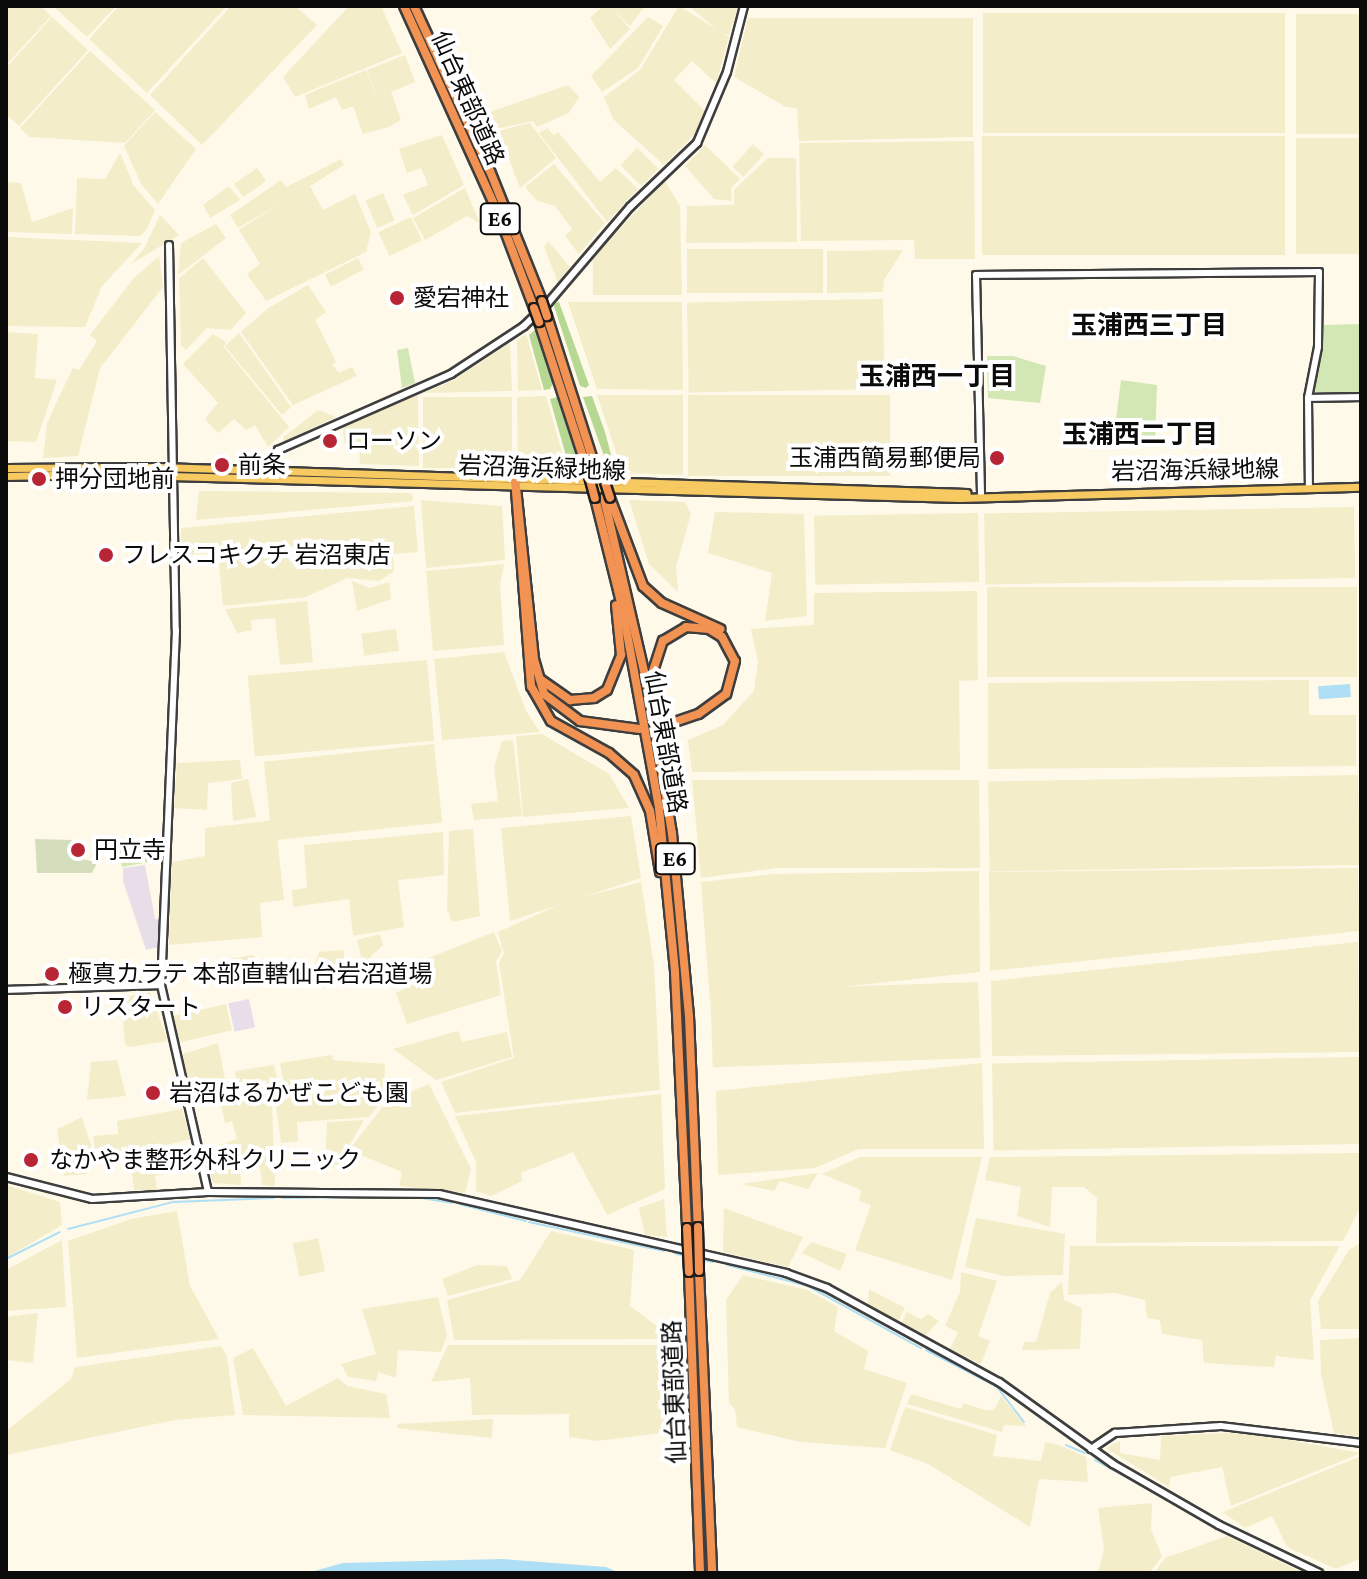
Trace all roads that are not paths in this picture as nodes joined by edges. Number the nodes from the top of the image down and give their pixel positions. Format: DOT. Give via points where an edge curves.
graph roads {
  1 [pos="404,6"];
  2 [pos="414,6"];
  3 [pos="744,6"];
  4 [pos="456,106"];
  5 [pos="467,130"];
  6 [pos="169,245"];
  7 [pos="1361,397"];
  8 [pos="1308,398"];
  9 [pos="6,468"];
  10 [pos="595,469"];
  11 [pos="174,472"];
  12 [pos="272,474"];
  13 [pos="6,476"];
  14 [pos="515,484"];
  15 [pos="1361,487"];
  16 [pos="1309,488"];
  17 [pos="981,494"];
  18 [pos="603,498"];
  19 [pos="538,677"];
  20 [pos="535,695"];
  21 [pos="678,887"];
  22 [pos="675,972"];
  23 [pos="161,985"];
  24 [pos="6,990"];
  25 [pos="6,1177"];
  26 [pos="208,1192"];
  27 [pos="1361,1443"];
  28 [pos="1091,1449"];
  29 [pos="700,1573"];
  30 [pos="712,1573"];
  31 [pos="1319,1573"];
  1 -- 4 [label="highway, 仙台東部道路 / E6"];
  2 -- 4 [label="highway, 仙台東部道路 / E6"];
  3 -- 12 [label="street" via="727,72 697,143 630,207 540,311 451,374 278,450"];
  4 -- 5 [label="highway, 仙台東部道路 / E6"];
  5 -- 10 [label="highway, 仙台東部道路 / E6, bridge"];
  5 -- 10 [label="highway, 仙台東部道路 / E6, bridge" via="542,301"];
  6 -- 11 [label="street"];
  7 -- 8 [label="street"];
  8 -- 16 [label="street"];
  8 -- 17 [label="street" via="1318,347 1319,272 976,275"];
  9 -- 11 [label="main road, 岩沼海浜緑地線"];
  10 -- 18 [label="highway, 仙台東部道路 / E6, bridge"];
  11 -- 12 [label="main road, 岩沼海浜緑地線"];
  11 -- 13 [label="main road, 岩沼海浜緑地線"];
  11 -- 23 [label="street" via="176,630"];
  12 -- 14 [label="main road, 岩沼海浜緑地線"];
  14 -- 17 [label="main road, 岩沼海浜緑地線"];
  14 -- 19 [label="highway"];
  14 -- 20 [label="highway" via="524,651"];
  15 -- 16 [label="main road, 岩沼海浜緑地線"];
  16 -- 17 [label="main road, 岩沼海浜緑地線"];
  18 -- 19 [label="highway" via="620,630 618,671 607,690 579,701 556,695"];
  18 -- 21 [label="highway, 仙台東部道路 / E6" via="649,693"];
  18 -- 21 [label="highway" via="643,586 662,603 720,628 740,657 740,678 727,700 700,719 666,728 706,710 730,688 733,654 716,632 694,626 673,632 659,647 652,674 673,806"];
  18 -- 22 [label="highway, 仙台東部道路 / E6" via="649,751"];
  19 -- 20 [label="highway" via="544,694 569,716 640,731 579,725"];
  20 -- 22 [label="highway" via="551,721 616,758 643,790"];
  21 -- 30 [label="highway, 仙台東部道路 / E6, bridge" via="693,1066"];
  22 -- 29 [label="highway, 仙台東部道路 / E6, bridge"];
  23 -- 24 [label="street"];
  23 -- 26 [label="street"];
  25 -- 26 [label="street" via="92,1199"];
  26 -- 28 [label="street" via="439,1194 786,1273 827,1288 999,1382"];
  27 -- 28 [label="street" via="1221,1426 1115,1433"];
  28 -- 31 [label="street" via="1219,1525"];
}
